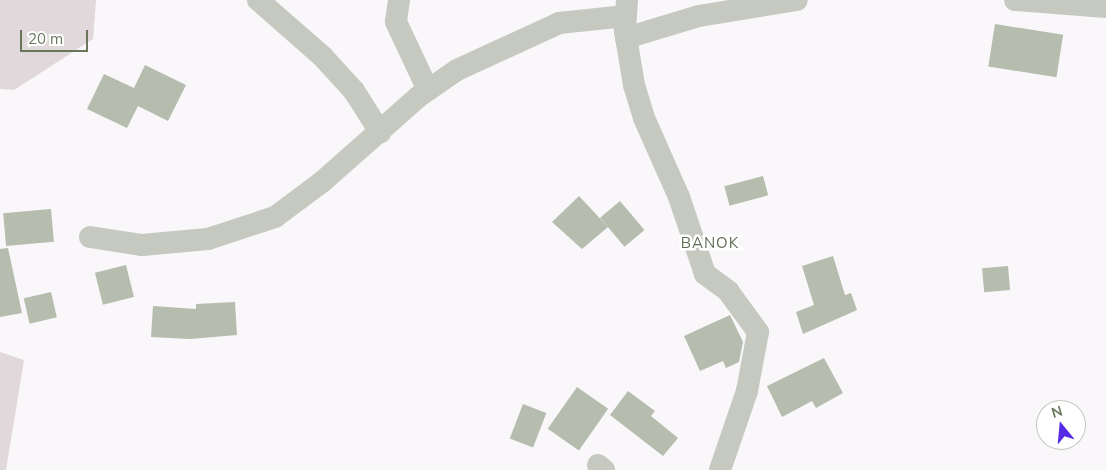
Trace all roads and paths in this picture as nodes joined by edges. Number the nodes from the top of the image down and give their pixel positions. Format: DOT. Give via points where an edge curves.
graph roads {
  1 [pos="258,0"];
  2 [pos="399,0"];
  3 [pos="797,0"];
  4 [pos="1015,0"];
  5 [pos="1106,7"];
  6 [pos="627,8"];
  7 [pos="626,38"];
  8 [pos="428,90"];
  9 [pos="380,132"];
  10 [pos="90,237"];
  11 [pos="720,470"];
  1 -- 9 [label="street" via="323,57 354,91"];
  2 -- 8 [label="street" via="396,22"];
  3 -- 7 [label="street" via="699,16"];
  4 -- 5 [label="street"];
  6 -- 7 [label="street"];
  6 -- 8 [label="street" via="559,23 488,53"];
  7 -- 11 [label="street" via="634,85 644,118 679,197 705,274 728,291 758,332 747,390"];
  8 -- 9 [label="street"];
  9 -- 10 [label="street" via="276,217 208,239 142,245"];
}
